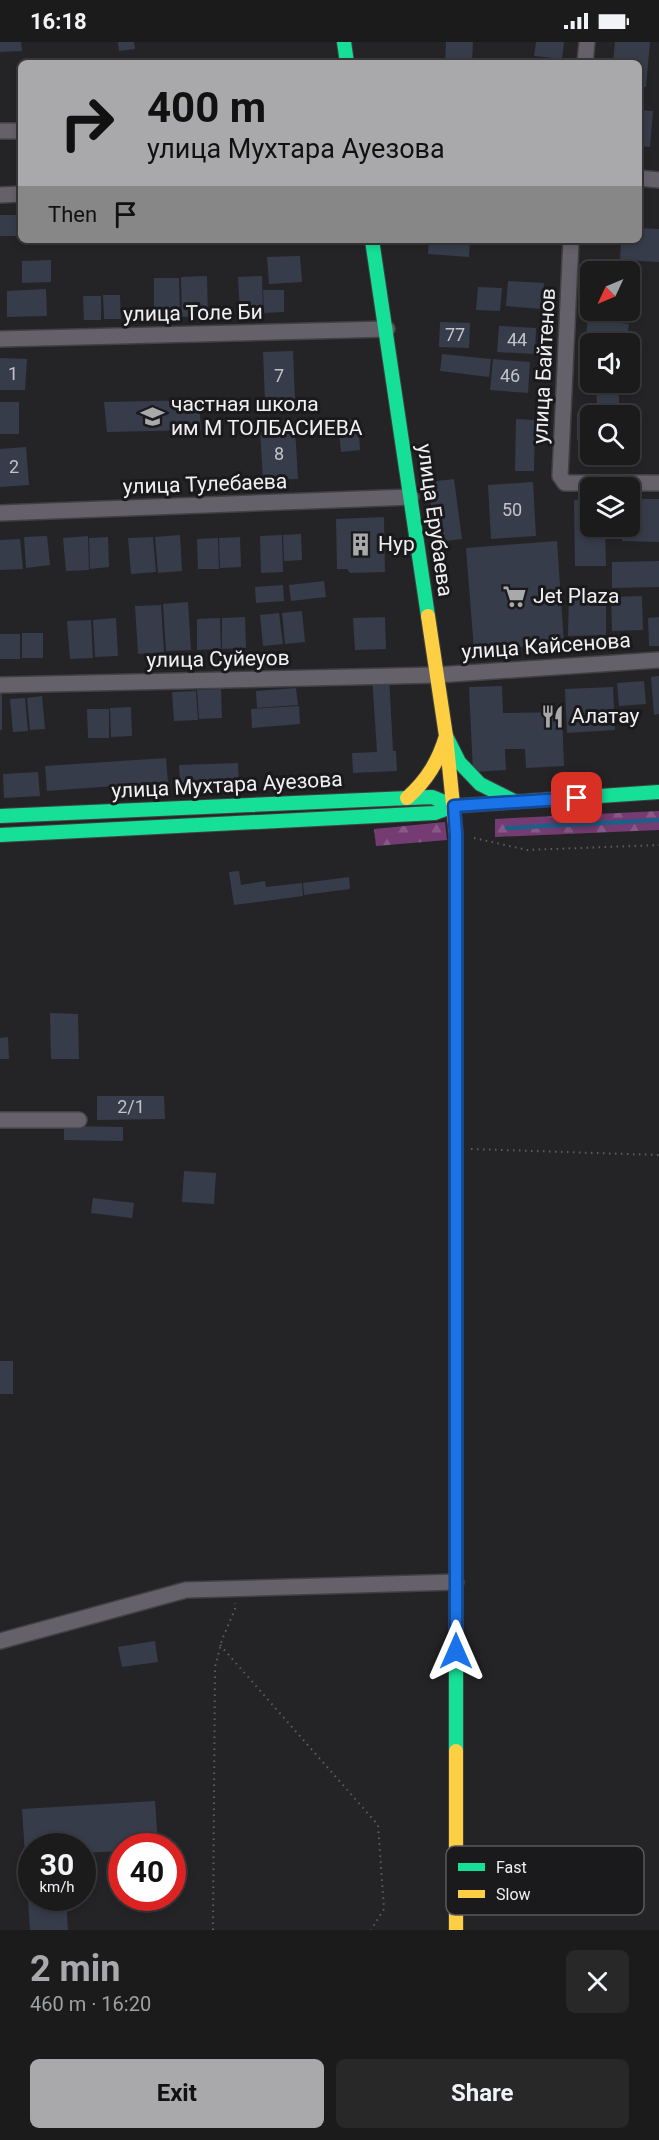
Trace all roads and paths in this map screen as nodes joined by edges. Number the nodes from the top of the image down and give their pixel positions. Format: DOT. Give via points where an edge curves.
graph roads {
  1 [pos="344,42"];
  2 [pos="587,42"];
  3 [pos="347,60"];
  4 [pos="585,60"];
  5 [pos="18,130"];
  6 [pos="0,131"];
  7 [pos="642,178"];
  8 [pos="659,180"];
  9 [pos="18,194"];
  10 [pos="0,195"];
  11 [pos="373,243"];
  12 [pos="571,243"];
  13 [pos="387,329"];
  14 [pos="0,339"];
  15 [pos="659,483"];
  16 [pos="411,497"];
  17 [pos="0,513"];
  18 [pos="659,660"];
  19 [pos="437,675"];
  20 [pos="0,685"];
  21 [pos="446,736"];
  22 [pos="659,792"];
  23 [pos="407,798"];
  24 [pos="515,802"];
  25 [pos="454,806"];
  26 [pos="0,816"];
  27 [pos="456,834"];
  28 [pos="0,835"];
  29 [pos="659,845"];
  30 [pos="0,1119"];
  31 [pos="79,1120"];
  32 [pos="456,1148"];
  33 [pos="659,1155"];
  34 [pos="456,1582"];
  35 [pos="234,1589"];
  36 [pos="0,1641"];
  37 [pos="220,1645"];
  38 [pos="456,1846"];
  39 [pos="213,1930"];
  40 [pos="371,1930"];
  1 -- 3 [label="street"];
  2 -- 4 [label="street"];
  5 -- 6 [label="street"];
  7 -- 8 [label="street"];
  9 -- 10 [label="street"];
  11 -- 13 [label="street, улица Ерубаева"];
  12 -- 15 [label="street, улица Байтенов" via="560,476 565,483"];
  13 -- 14 [label="street, улица Толе Би"];
  13 -- 16 [label="street, улица Ерубаева"];
  16 -- 17 [label="street, улица Тулебаева"];
  16 -- 19 [label="street, улица Ерубаева"];
  18 -- 19 [label="street, улица Кайсенова"];
  19 -- 20 [label="street, улица Суйеуов"];
  19 -- 21 [label="street, улица Ерубаева"];
  21 -- 23 [label="street" via="432,773"];
  21 -- 24 [label="street" via="459,762 480,783"];
  21 -- 25 [label="street, улица Ерубаева"];
  22 -- 24 [label="street, улица Мухтара Ауезова"];
  23 -- 25 [label="street, улица Мухтара Ауезова" via="432,797"];
  23 -- 26 [label="street, улица Мухтара Ауезова"];
  24 -- 25 [label="street, улица Мухтара Ауезова"];
  25 -- 27 [label="street, улица Ерубаева"];
  25 -- 28 [label="street, улица Мухтара Ауезова" via="435,813"];
  27 -- 29 [label="path" via="527,849"];
  27 -- 32 [label="street, улица Ерубаева"];
  30 -- 31 [label="street"];
  32 -- 33 [label="path"];
  32 -- 34 [label="street, улица Ерубаева"];
  34 -- 35 [label="street"];
  34 -- 38 [label="street, улица Ерубаева"];
  35 -- 36 [label="street" via="186,1590"];
  35 -- 37 [label="path" via="235,1609"];
  37 -- 39 [label="path" via="215,1667"];
  37 -- 40 [label="path" via="378,1826 384,1909"];
}
